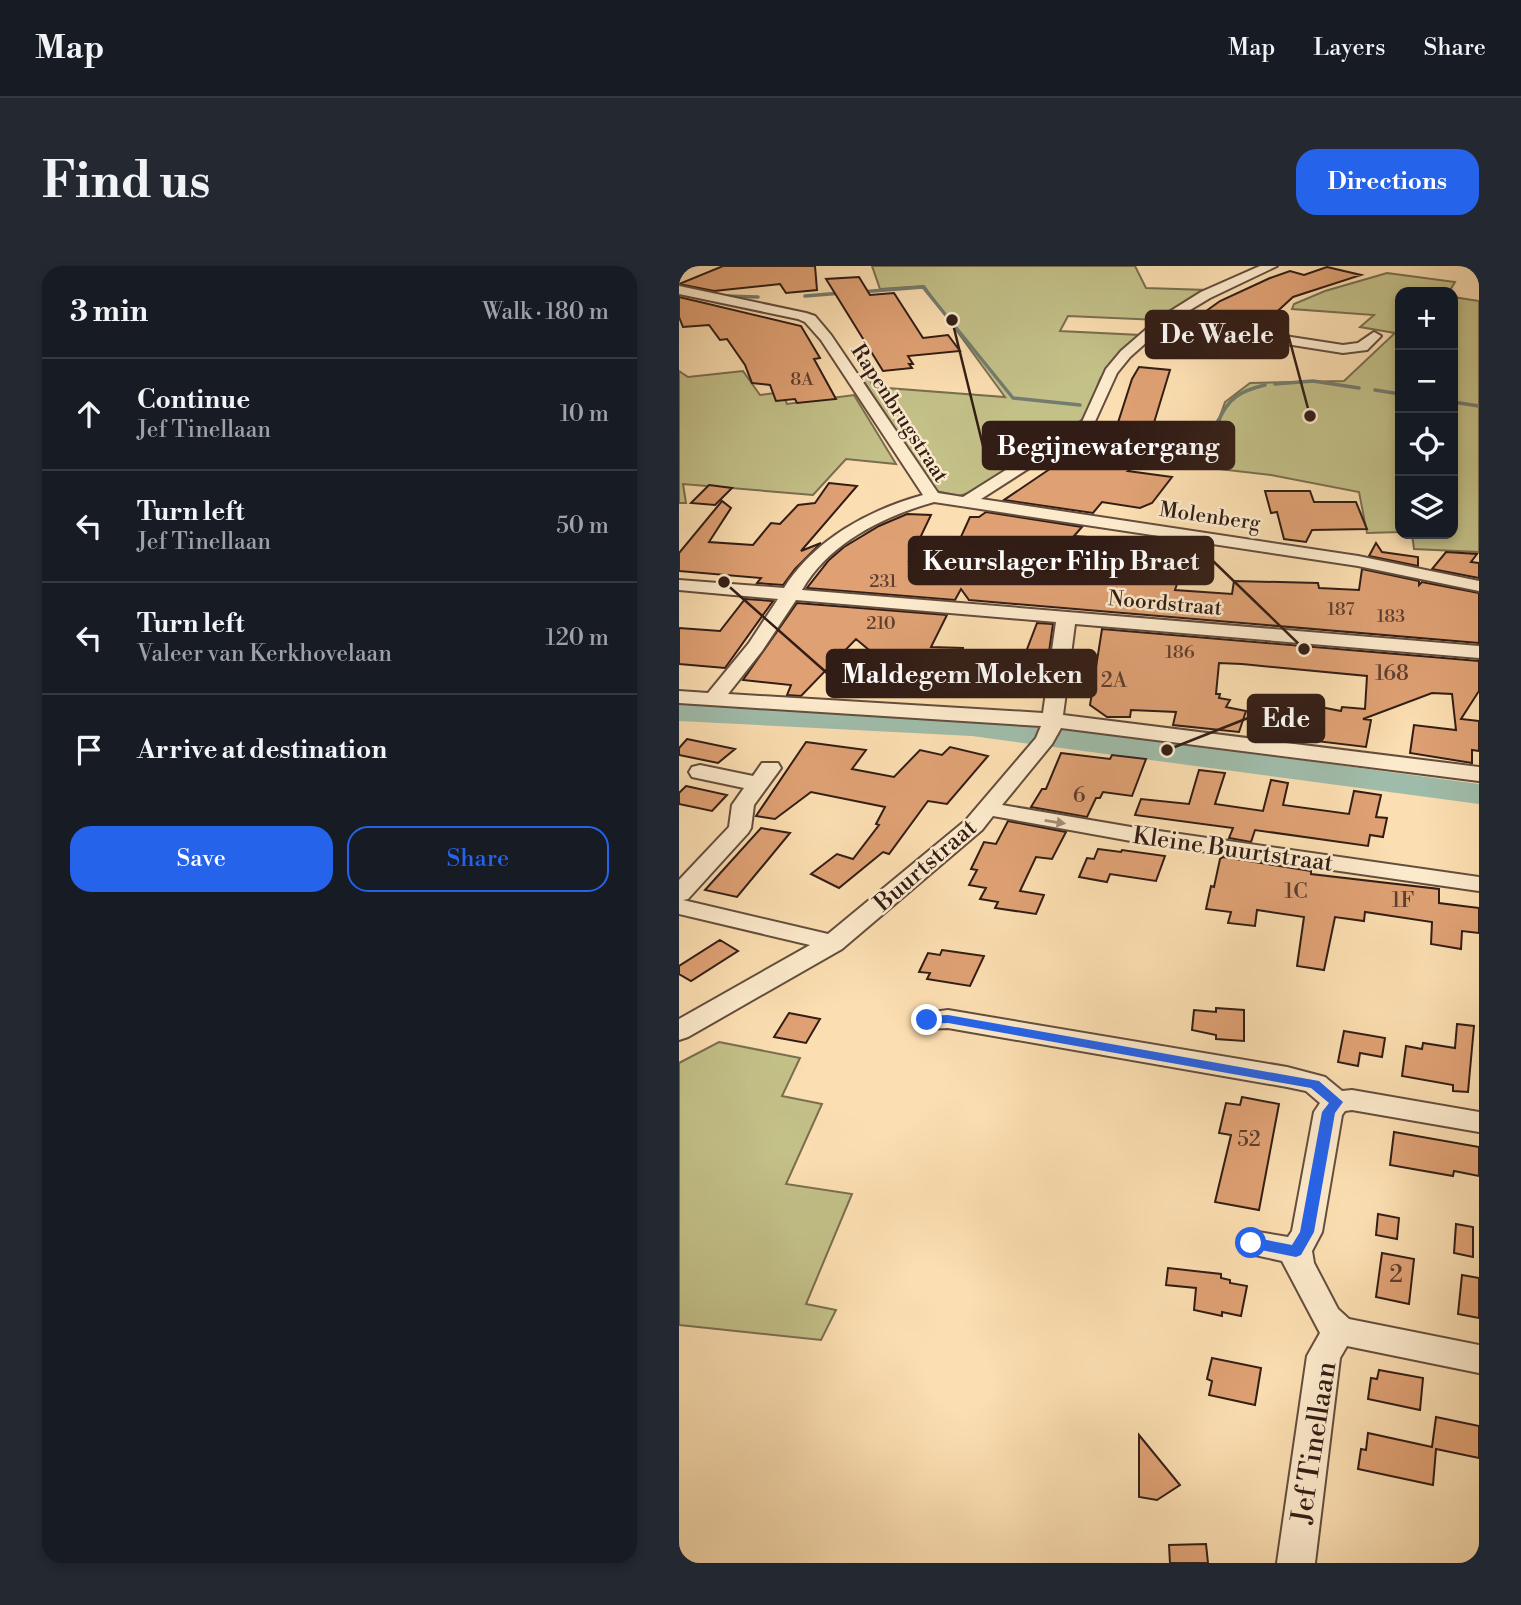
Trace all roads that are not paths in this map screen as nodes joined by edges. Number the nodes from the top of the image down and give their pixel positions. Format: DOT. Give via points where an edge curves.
graph roads {
  1 [pos="1271,266"];
  2 [pos="679,290"];
  3 [pos="1166,321"];
  4 [pos="1374,336"];
  5 [pos="933,497"];
  6 [pos="967,501"];
  7 [pos="679,585"];
  8 [pos="1479,586"];
  9 [pos="791,595"];
  10 [pos="1066,618"];
  11 [pos="1479,652"];
  12 [pos="679,697"];
  13 [pos="713,699"];
  14 [pos="1049,729"];
  15 [pos="700,772"];
  16 [pos="1479,774"];
  17 [pos="988,808"];
  18 [pos="1479,884"];
  19 [pos="679,894"];
  20 [pos="679,907"];
  21 [pos="833,943"];
  22 [pos="927,1020"];
  23 [pos="679,1031"];
  24 [pos="1336,1102"];
  25 [pos="1479,1122"];
  26 [pos="1251,1243"];
  27 [pos="1296,1251"];
  28 [pos="1339,1331"];
  29 [pos="1479,1359"];
  30 [pos="1296,1563"];
  1 -- 3 [label="street" via="1229,281"];
  2 -- 5 [label="street, Rapenbrugstraat" via="811,320"];
  3 -- 4 [label="street" via="1350,349 1362,347"];
  3 -- 6 [label="street" via="1113,368 1087,425"];
  5 -- 6 [label="street, Molenberg"];
  5 -- 9 [label="street, Rapenbrugstraat" via="881,514 841,537 797,582"];
  6 -- 8 [label="street, Molenberg" via="1358,561"];
  7 -- 9 [label="street, Noordstraat"];
  9 -- 10 [label="street, Noordstraat"];
  9 -- 13 [label="street, Rapenbrugstraat"];
  10 -- 11 [label="street, Noordstraat"];
  10 -- 14 [label="street"];
  12 -- 13 [label="street"];
  13 -- 14 [label="street"];
  14 -- 16 [label="street"];
  14 -- 17 [label="street, Buurtstraat"];
  15 -- 19 [label="street" via="764,776 743,805 740,828"];
  17 -- 18 [label="street, Kleine Buurtstraat, one-way"];
  17 -- 21 [label="street, Buurtstraat" via="974,825"];
  20 -- 21 [label="street"];
  21 -- 23 [label="street, Buurtstraat"];
  22 -- 24 [label="street" via="948,1019 1287,1077 1315,1084"];
  24 -- 25 [label="street" via="1352,1100"];
  24 -- 27 [label="street" via="1328,1112 1307,1232"];
  26 -- 27 [label="street"];
  27 -- 28 [label="street, Jef Tinellaan" via="1327,1318"];
  28 -- 29 [label="street"];
  28 -- 30 [label="street, Jef Tinellaan" via="1324,1356"];
}
